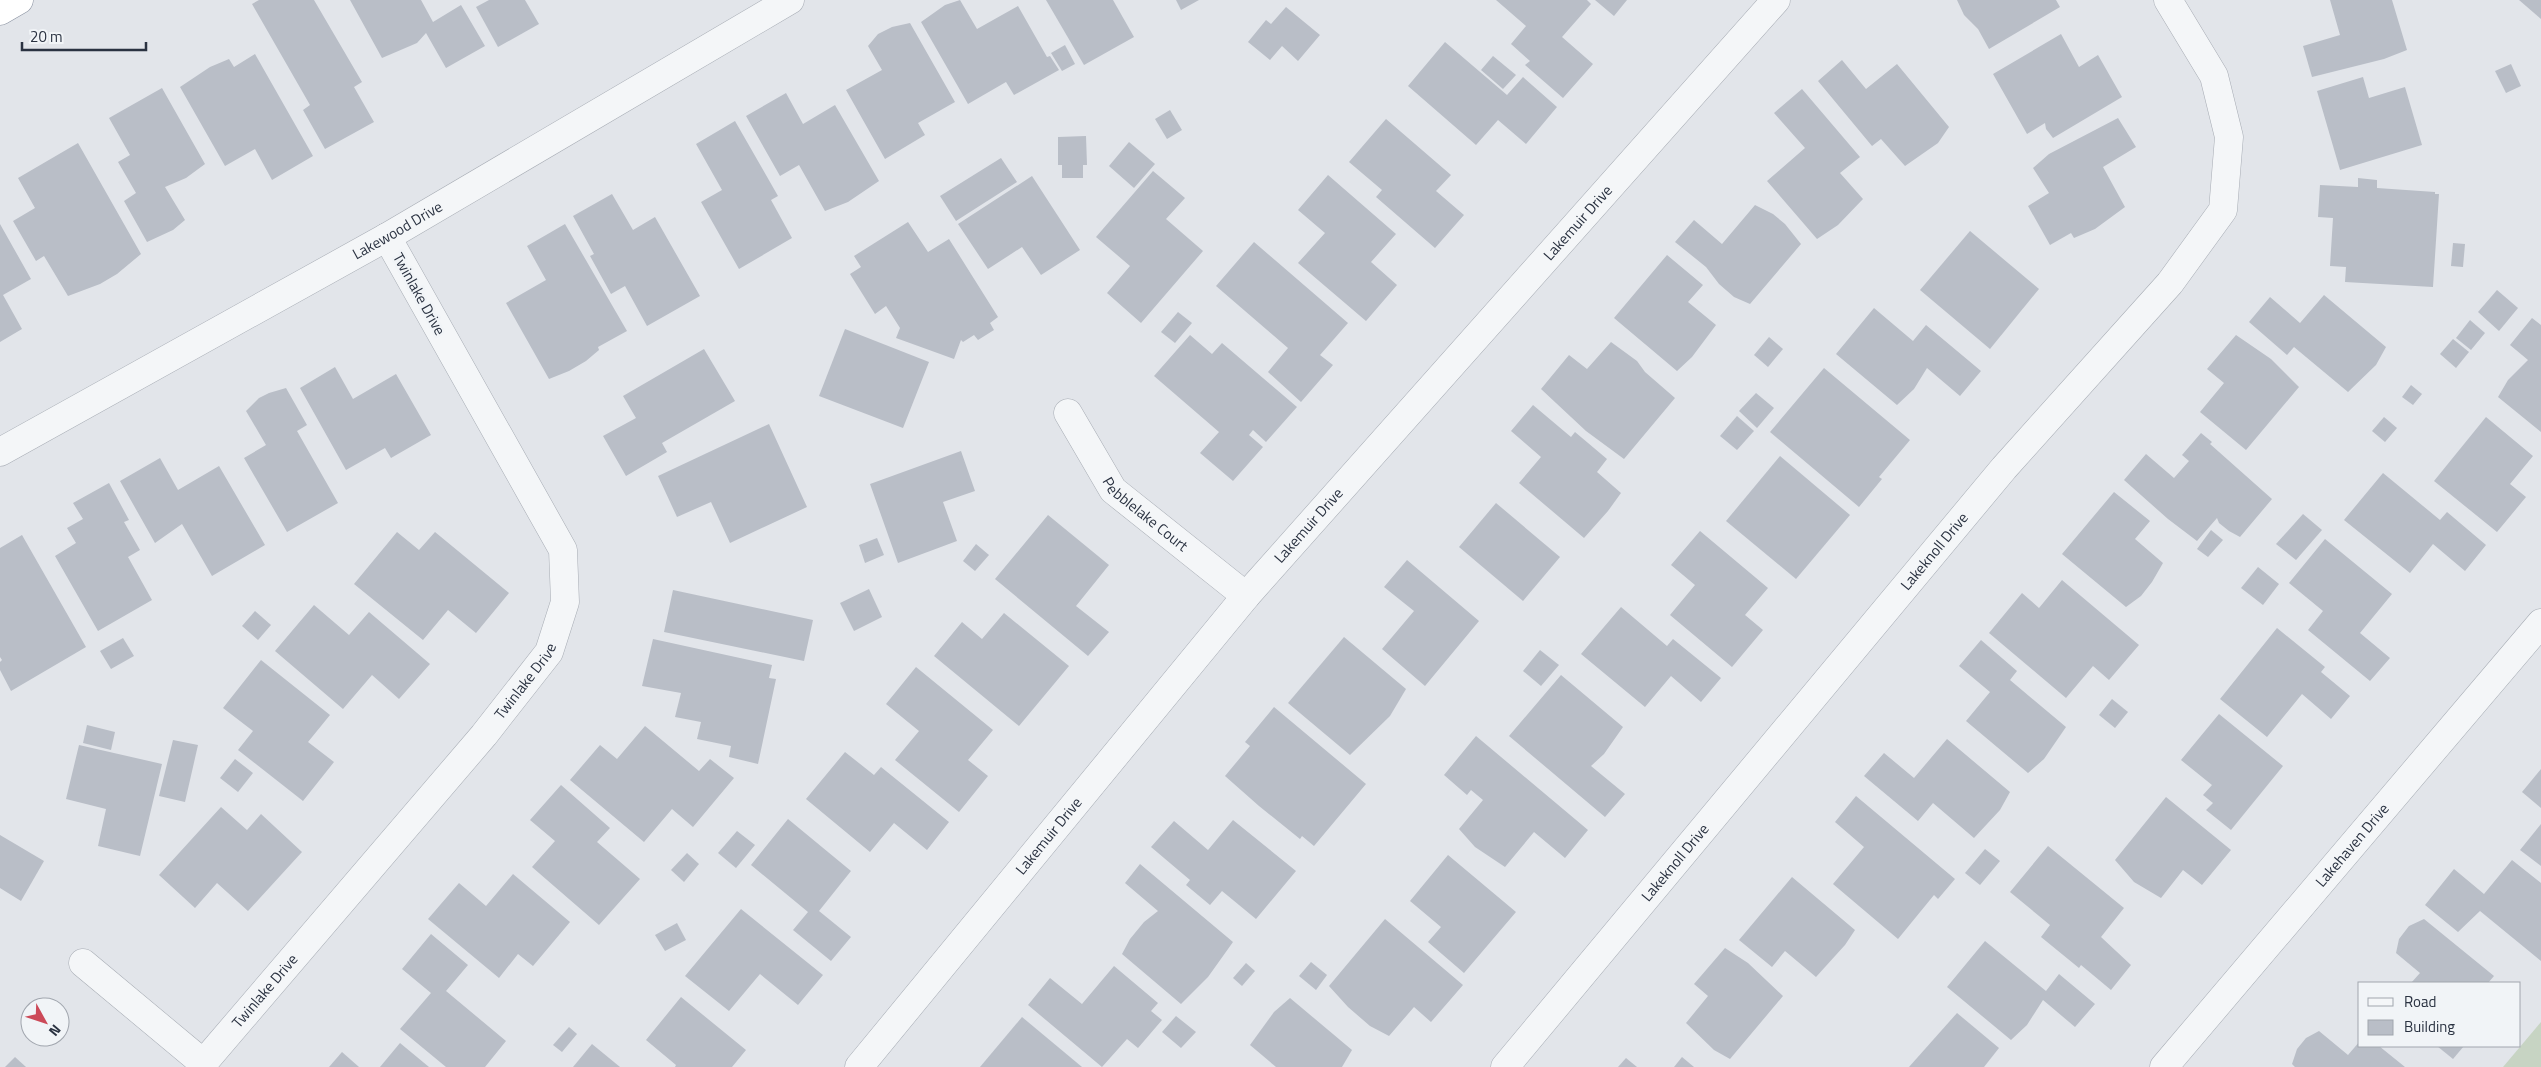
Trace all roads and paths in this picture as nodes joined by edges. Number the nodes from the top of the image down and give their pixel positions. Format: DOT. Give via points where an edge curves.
graph roads {
  1 [pos="20,0"];
  2 [pos="790,0"];
  3 [pos="1776,0"];
  4 [pos="2168,0"];
  5 [pos="0,11"];
  6 [pos="387,237"];
  7 [pos="1068,413"];
  8 [pos="0,452"];
  9 [pos="1246,596"];
  10 [pos="2541,623"];
  11 [pos="83,963"];
  12 [pos="201,1065"];
  13 [pos="859,1067"];
  14 [pos="1505,1067"];
  15 [pos="2164,1067"];
  1 -- 5 [label="highway"];
  2 -- 6 [label="street, Lakewood Drive"];
  3 -- 9 [label="street, Lakemuir Drive"];
  4 -- 14 [label="street, Lakeknoll Drive" via="2214,76 2229,137 2223,210 2170,283 1998,476"];
  6 -- 8 [label="street, Lakewood Drive"];
  6 -- 12 [label="street, Twinlake Drive" via="563,550 564,602 549,652 484,735"];
  7 -- 9 [label="street, Pebblelake Court" via="1112,490"];
  9 -- 13 [label="street, Lakemuir Drive"];
  10 -- 15 [label="street, Lakehaven Drive"];
  11 -- 12 [label="street, Twinlake Drive"];
}
